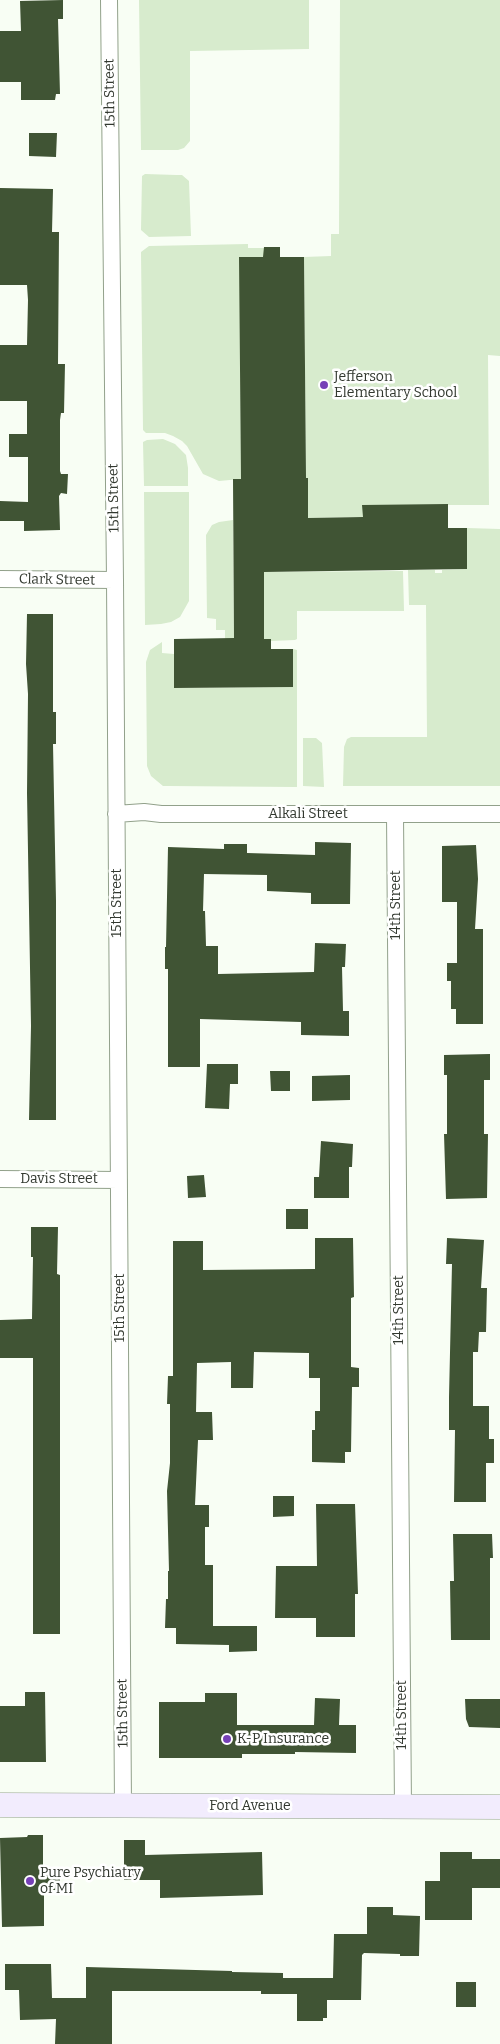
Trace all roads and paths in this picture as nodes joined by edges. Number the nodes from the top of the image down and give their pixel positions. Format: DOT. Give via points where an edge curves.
graph roads {
  1 [pos="109,0"];
  2 [pos="0,579"];
  3 [pos="115,580"];
  4 [pos="116,814"];
  5 [pos="395,814"];
  6 [pos="500,814"];
  7 [pos="0,1179"];
  8 [pos="119,1180"];
  9 [pos="0,1805"];
  10 [pos="123,1806"];
  11 [pos="403,1807"];
  12 [pos="500,1807"];
  1 -- 3 [label="street, 15th Street"];
  2 -- 3 [label="street, Clark Street"];
  3 -- 4 [label="street, 15th Street"];
  4 -- 5 [label="street, Alkali Street"];
  4 -- 8 [label="street, 15th Street"];
  5 -- 6 [label="street, Alkali Street"];
  5 -- 11 [label="street, 14th Street"];
  7 -- 8 [label="street, Davis Street"];
  8 -- 10 [label="street, 15th Street"];
  9 -- 10 [label="main road, Ford Avenue"];
  10 -- 11 [label="main road, Ford Avenue"];
  11 -- 12 [label="main road, Ford Avenue"];
}
